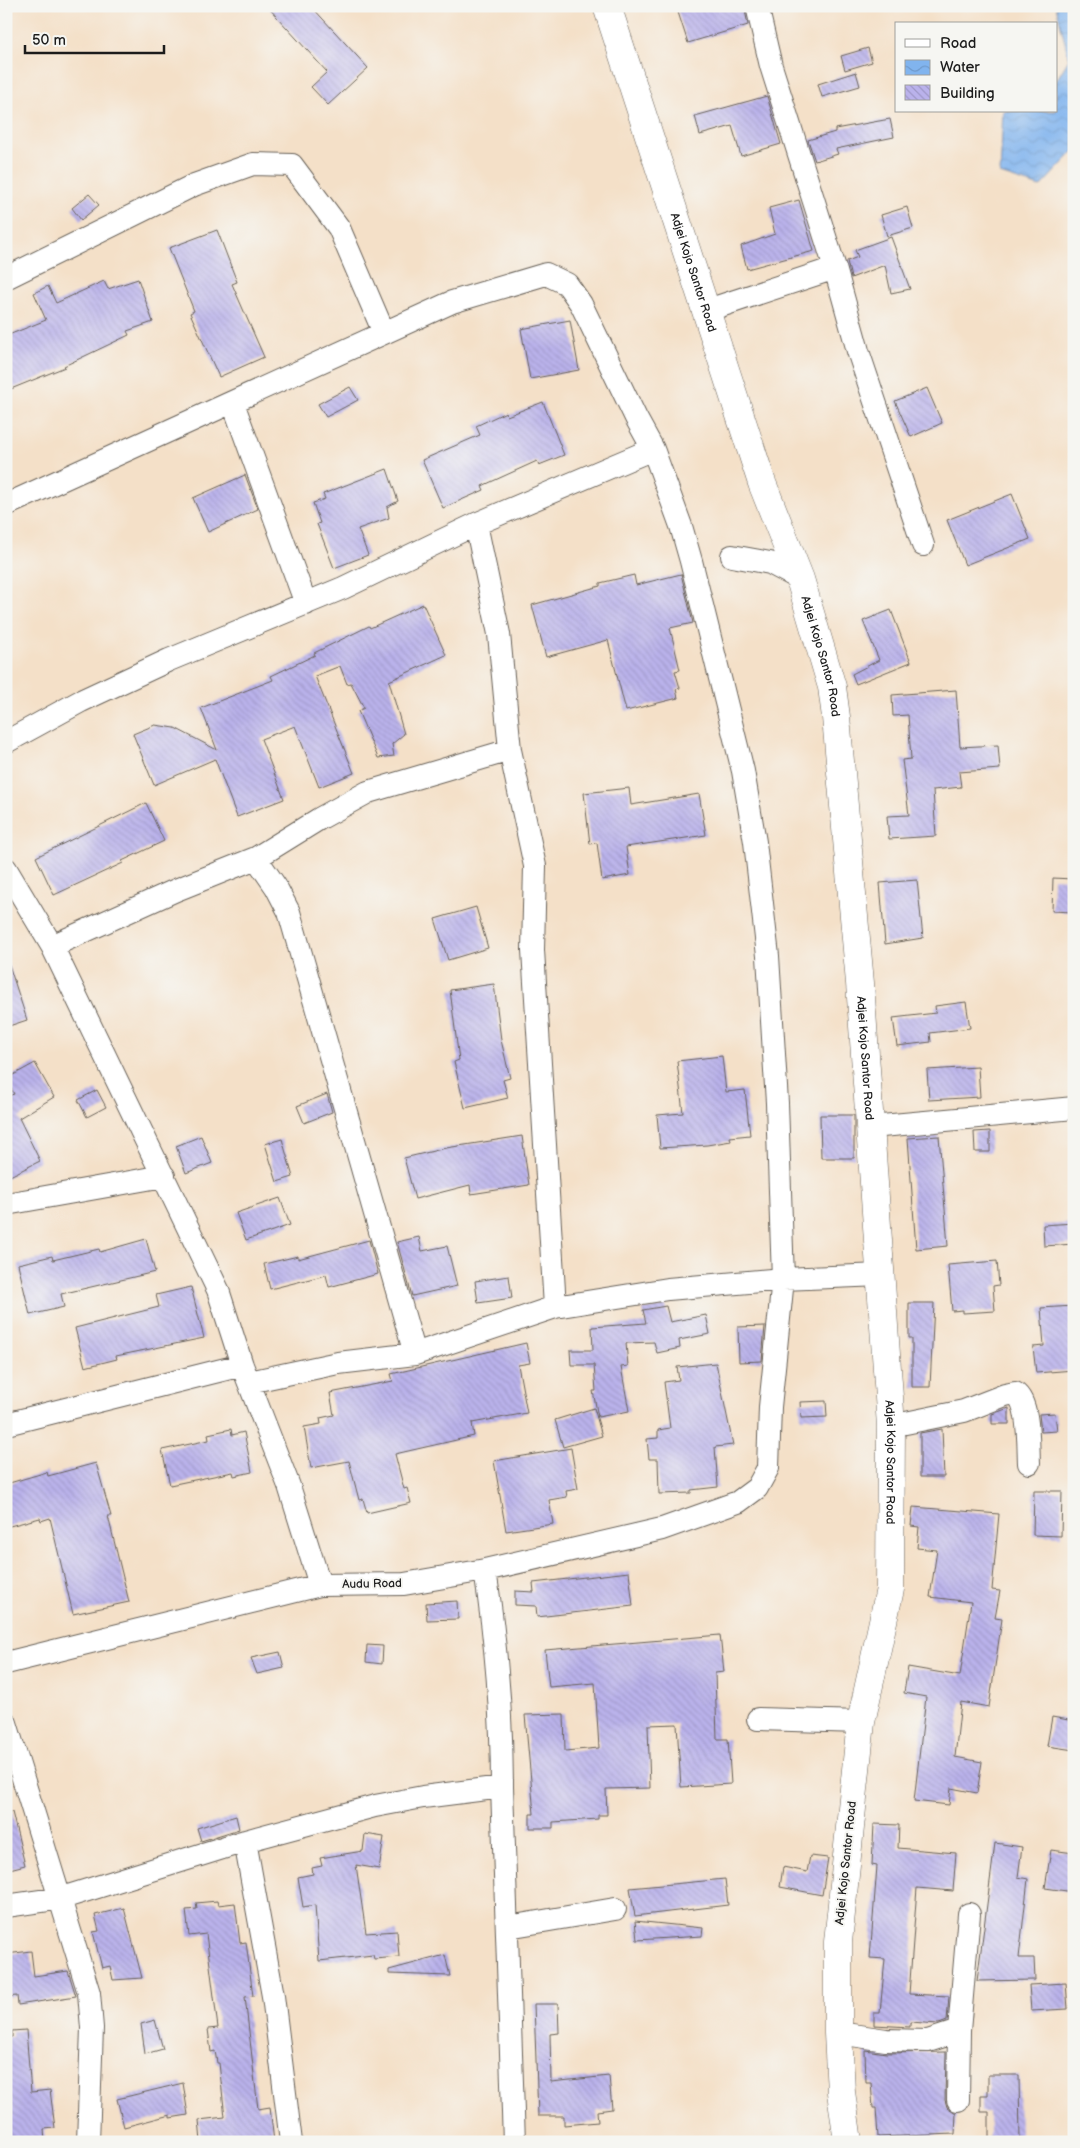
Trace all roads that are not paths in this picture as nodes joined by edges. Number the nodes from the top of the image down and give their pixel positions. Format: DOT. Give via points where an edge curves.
graph roads {
  1 [pos="607,6"];
  2 [pos="757,6"];
  3 [pos="835,268"];
  4 [pos="6,278"];
  5 [pos="705,311"];
  6 [pos="384,333"];
  7 [pos="232,403"];
  8 [pos="653,448"];
  9 [pos="6,505"];
  10 [pos="476,524"];
  11 [pos="923,545"];
  12 [pos="732,556"];
  13 [pos="800,579"];
  14 [pos="306,604"];
  15 [pos="6,742"];
  16 [pos="510,750"];
  17 [pos="256,858"];
  18 [pos="6,869"];
  19 [pos="52,946"];
  20 [pos="1074,1108"];
  21 [pos="871,1127"];
  22 [pos="164,1176"];
  23 [pos="6,1204"];
  24 [pos="881,1276"];
  25 [pos="783,1279"];
  26 [pos="555,1307"];
  27 [pos="415,1354"];
  28 [pos="245,1373"];
  29 [pos="6,1424"];
  30 [pos="891,1426"];
  31 [pos="1029,1463"];
  32 [pos="485,1570"];
  33 [pos="320,1585"];
  34 [pos="6,1664"];
  35 [pos="758,1719"];
  36 [pos="861,1722"];
  37 [pos="6,1723"];
  38 [pos="502,1787"];
  39 [pos="245,1841"];
  40 [pos="62,1898"];
  41 [pos="6,1906"];
  42 [pos="615,1909"];
  43 [pos="969,1914"];
  44 [pos="508,1927"];
  45 [pos="959,2031"];
  46 [pos="838,2033"];
  47 [pos="958,2100"];
  48 [pos="88,2142"];
  49 [pos="291,2142"];
  50 [pos="514,2142"];
  51 [pos="848,2142"];
  1 -- 5 [label="street, Adjei Kojo Santor Road"];
  2 -- 3 [label="street" via="771,66"];
  3 -- 5 [label="street"];
  3 -- 11 [label="street" via="858,351"];
  4 -- 6 [label="street" via="194,185 253,164 292,165 339,228"];
  5 -- 13 [label="street, Adjei Kojo Santor Road" via="762,483"];
  6 -- 7 [label="street, Audu Road"];
  6 -- 8 [label="street, Audu Road" via="452,302 546,274 567,284 581,304"];
  7 -- 9 [label="street, Audu Road"];
  7 -- 14 [label="street"];
  8 -- 10 [label="street"];
  8 -- 25 [label="street, Audu Road" via="691,560 743,771 755,842 773,1012"];
  10 -- 14 [label="street"];
  10 -- 16 [label="street" via="499,634"];
  12 -- 13 [label="street" via="770,564"];
  13 -- 21 [label="street, Adjei Kojo Santor Road" via="832,687 836,717"];
  14 -- 15 [label="street" via="170,660 81,701"];
  16 -- 17 [label="street" via="368,792"];
  16 -- 26 [label="street" via="535,866 533,950"];
  17 -- 19 [label="street"];
  17 -- 27 [label="street" via="289,912"];
  18 -- 19 [label="street"];
  19 -- 22 [label="street"];
  20 -- 21 [label="street"];
  21 -- 24 [label="street, Adjei Kojo Santor Road"];
  22 -- 23 [label="street"];
  22 -- 28 [label="street" via="218,1290"];
  24 -- 25 [label="street"];
  24 -- 30 [label="street, Adjei Kojo Santor Road"];
  25 -- 26 [label="street" via="668,1289"];
  25 -- 32 [label="street, Audu Road" via="770,1406 768,1468 757,1488 738,1502 662,1529"];
  26 -- 27 [label="street"];
  27 -- 28 [label="street"];
  28 -- 29 [label="street"];
  28 -- 33 [label="street" via="289,1486"];
  30 -- 31 [label="street" via="964,1411 1015,1393 1020,1396 1025,1410"];
  30 -- 36 [label="street, Adjei Kojo Santor Road" via="890,1589"];
  32 -- 33 [label="street, Audu Road" via="404,1584"];
  32 -- 38 [label="street" via="494,1627"];
  33 -- 34 [label="street, Audu Road"];
  35 -- 36 [label="street"];
  36 -- 46 [label="street, Adjei Kojo Santor Road" via="838,1942"];
  37 -- 40 [label="street"];
  38 -- 39 [label="street" via="375,1806"];
  38 -- 44 [label="street"];
  39 -- 40 [label="street"];
  39 -- 49 [label="street" via="273,1996"];
  40 -- 41 [label="street"];
  40 -- 48 [label="street" via="89,1993 92,2028"];
  42 -- 44 [label="street"];
  43 -- 45 [label="street"];
  44 -- 50 [label="street"];
  45 -- 46 [label="street" via="928,2041 886,2040"];
  45 -- 47 [label="street"];
  46 -- 51 [label="street, Adjei Kojo Santor Road"];
}
